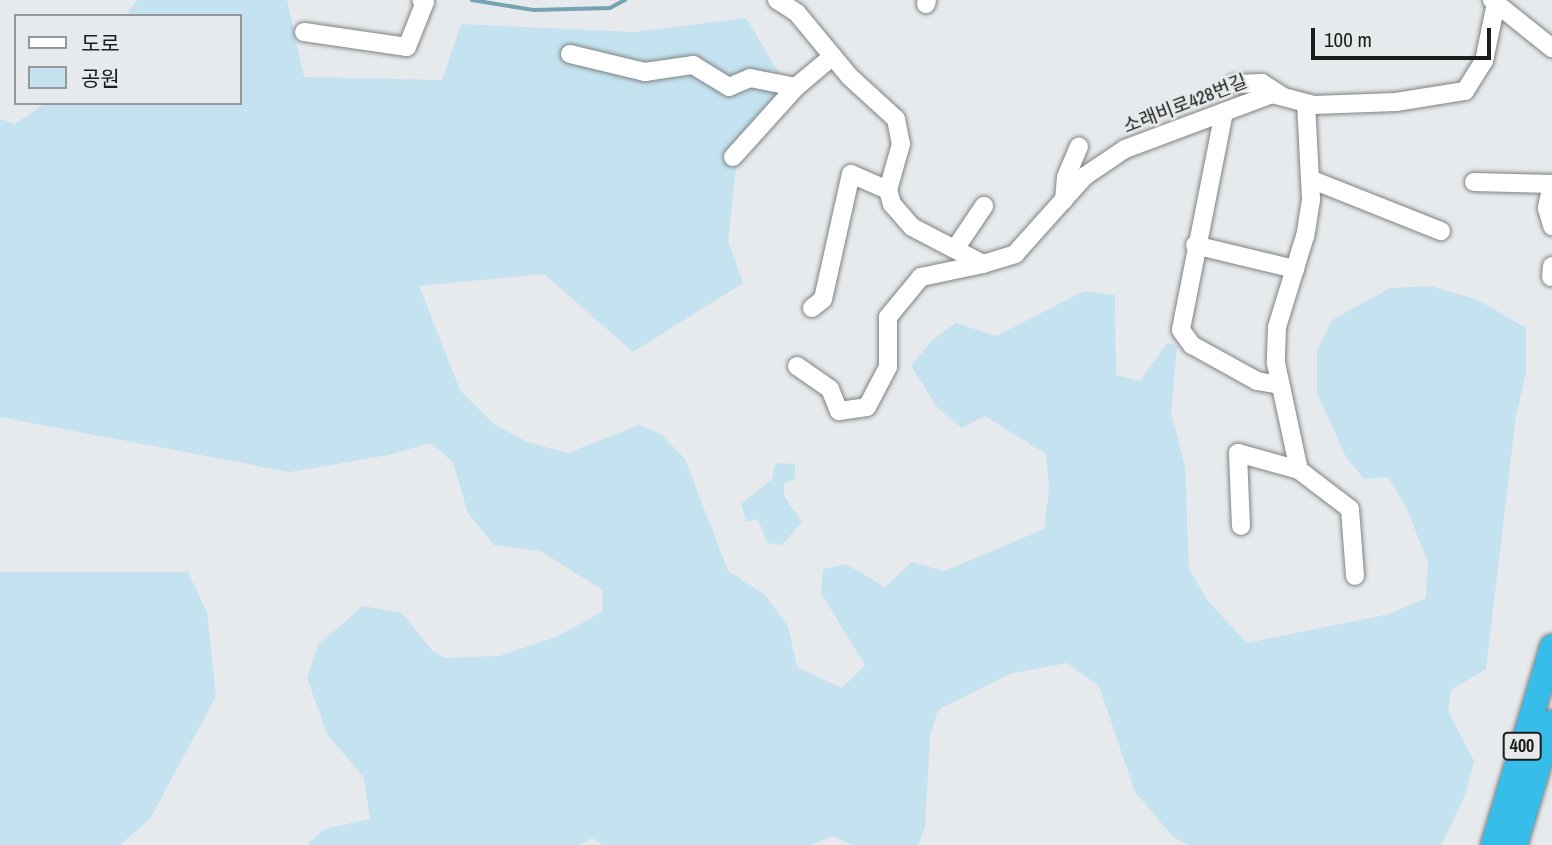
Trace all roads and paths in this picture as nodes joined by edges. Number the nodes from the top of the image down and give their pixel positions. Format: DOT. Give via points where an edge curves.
graph roads {
  1 [pos="421,0"];
  2 [pos="777,0"];
  3 [pos="1494,2"];
  4 [pos="304,32"];
  5 [pos="1552,48"];
  6 [pos="570,54"];
  7 [pos="833,56"];
  8 [pos="1234,84"];
  9 [pos="796,87"];
  10 [pos="1283,97"];
  11 [pos="1306,103"];
  12 [pos="1224,112"];
  13 [pos="1079,147"];
  14 [pos="733,157"];
  15 [pos="1310,179"];
  16 [pos="1474,182"];
  17 [pos="1552,184"];
  18 [pos="888,190"];
  19 [pos="1064,200"];
  20 [pos="984,206"];
  21 [pos="1552,226"];
  22 [pos="1441,231"];
  23 [pos="1195,245"];
  24 [pos="955,249"];
  25 [pos="983,264"];
  26 [pos="1295,269"];
  27 [pos="813,308"];
  28 [pos="797,366"];
  29 [pos="1280,385"];
  30 [pos="1299,470"];
  31 [pos="1241,526"];
  32 [pos="1355,576"];
  33 [pos="1552,647"];
  34 [pos="1552,722"];
  35 [pos="1552,728"];
  36 [pos="1509,792"];
  37 [pos="1488,845"];
  38 [pos="1493,845"];
  39 [pos="1515,845"];
  40 [pos="1527,845"];
  1 -- 4 [label="street" via="425,2 407,47"];
  2 -- 7 [label="street" via="797,13"];
  3 -- 5 [label="street"];
  3 -- 11 [label="street, 소래비로428번길" via="1484,61 1465,90 1396,102"];
  6 -- 9 [label="street" via="645,72 693,65 729,87 750,78"];
  7 -- 9 [label="street"];
  7 -- 18 [label="street" via="896,119 901,144"];
  8 -- 10 [label="street" via="1262,83"];
  9 -- 14 [label="street"];
  10 -- 11 [label="street, 소래비로428번길"];
  10 -- 12 [label="street, 소래비로428번길" via="1272,94"];
  11 -- 15 [label="street"];
  12 -- 19 [label="street, 소래비로428번길" via="1125,149 1085,176"];
  12 -- 23 [label="street"];
  13 -- 19 [label="street" via="1066,177"];
  15 -- 22 [label="street"];
  15 -- 26 [label="street" via="1306,236"];
  16 -- 17 [label="street"];
  17 -- 21 [label="street" via="1547,208"];
  18 -- 24 [label="street" via="892,204 912,228"];
  18 -- 27 [label="street" via="851,174 823,299"];
  19 -- 25 [label="street, 소래비로428번길" via="1015,254"];
  20 -- 24 [label="street"];
  23 -- 26 [label="street"];
  23 -- 29 [label="street" via="1181,330 1192,345 1257,381"];
  24 -- 25 [label="street"];
  25 -- 28 [label="street, 소래비로428번길" via="921,276 888,317 888,367 867,407 839,411 830,389"];
  26 -- 29 [label="street" via="1276,327"];
  29 -- 30 [label="street"];
  30 -- 31 [label="street" via="1238,453"];
  30 -- 32 [label="street" via="1350,509"];
  33 -- 36 [label="highway, 400"];
  34 -- 39 [label="highway, 400"];
  35 -- 40 [label="highway"];
  36 -- 37 [label="highway"];
  36 -- 38 [label="highway, 400"];
}
